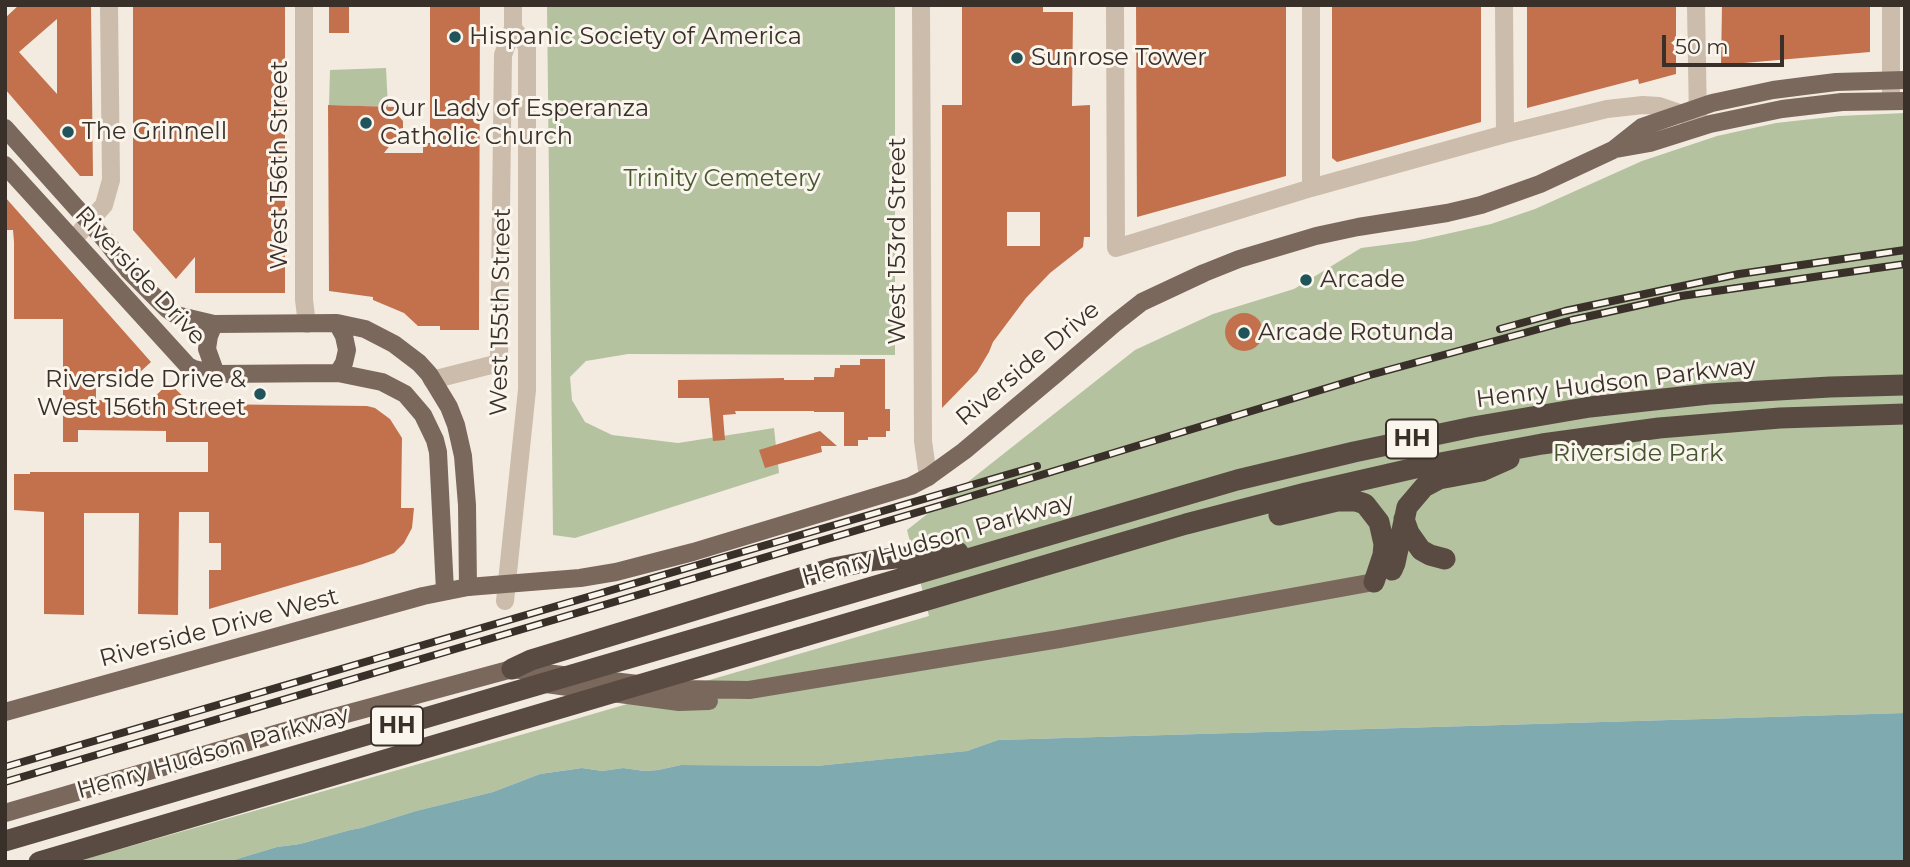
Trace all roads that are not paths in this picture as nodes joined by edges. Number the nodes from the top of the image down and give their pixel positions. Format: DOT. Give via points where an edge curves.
graph roads {
  1 [pos="109,5"];
  2 [pos="304,5"];
  3 [pos="513,5"];
  4 [pos="920,5"];
  5 [pos="1115,5"];
  6 [pos="1311,5"];
  7 [pos="1504,5"];
  8 [pos="1696,5"];
  9 [pos="1891,5"];
  10 [pos="513,28"];
  11 [pos="1898,80"];
  12 [pos="1898,101"];
  13 [pos="1689,111"];
  14 [pos="1698,127"];
  15 [pos="5,128"];
  16 [pos="1505,134"];
  17 [pos="1613,150"];
  18 [pos="5,165"];
  19 [pos="1311,188"];
  20 [pos="88,223"];
  21 [pos="73,240"];
  22 [pos="337,323"];
  23 [pos="214,324"];
  24 [pos="307,324"];
  25 [pos="216,373"];
  26 [pos="338,373"];
  27 [pos="432,380"];
  28 [pos="1905,385"];
  29 [pos="1905,414"];
  30 [pos="1542,444"];
  31 [pos="928,477"];
  32 [pos="1404,519"];
  33 [pos="1186,524"];
  34 [pos="1006,547"];
  35 [pos="1445,559"];
  36 [pos="1374,582"];
  37 [pos="468,587"];
  38 [pos="445,591"];
  39 [pos="505,601"];
  40 [pos="512,668"];
  41 [pos="474,679"];
  42 [pos="749,690"];
  43 [pos="5,712"];
  44 [pos="5,813"];
  45 [pos="5,841"];
  46 [pos="39,862"];
  1 -- 20 [label="street" via="111,180 104,205"];
  2 -- 24 [label="street, West 156th Street"];
  3 -- 10 [label="street, West 155th Street"];
  4 -- 31 [label="street, West 153rd Street" via="923,441"];
  5 -- 19 [label="street, Riverside Drive" via="1116,248"];
  6 -- 19 [label="street"];
  7 -- 16 [label="street"];
  8 -- 13 [label="street"];
  9 -- 11 [label="street"];
  10 -- 27 [label="street, West 155th Street" via="503,55 499,363"];
  10 -- 39 [label="street, West 155th Street" via="527,46 527,390"];
  11 -- 12 [label="street"];
  11 -- 13 [label="main road, Riverside Drive" via="1783,88"];
  12 -- 14 [label="main road, Riverside Drive" via="1782,109"];
  13 -- 14 [label="street, Riverside Drive"];
  13 -- 16 [label="street, Riverside Drive" via="1630,106"];
  13 -- 17 [label="main road, Riverside Drive" via="1642,127"];
  14 -- 17 [label="main road, Riverside Drive"];
  15 -- 20 [label="main road, Riverside Drive"];
  16 -- 19 [label="street, Riverside Drive"];
  17 -- 31 [label="main road, Riverside Drive" via="1481,205 1317,236 1239,259 1172,287 1142,302"];
  18 -- 21 [label="main road, Riverside Drive"];
  20 -- 21 [label="street"];
  20 -- 23 [label="main road, Riverside Drive" via="167,309"];
  21 -- 25 [label="main road, Riverside Drive" via="188,366"];
  22 -- 24 [label="main road, Riverside Drive"];
  22 -- 26 [label="main road" via="347,350"];
  22 -- 27 [label="main road, Riverside Drive" via="366,329 394,344"];
  23 -- 24 [label="main road, Riverside Drive"];
  23 -- 25 [label="main road" via="207,349"];
  25 -- 26 [label="main road, Riverside Drive"];
  26 -- 38 [label="main road, Riverside Drive" via="394,387 423,415 438,452"];
  27 -- 37 [label="main road, Riverside Drive" via="449,407 463,456"];
  28 -- 34 [label="highway, Henry Hudson Parkway / HH" via="1697,395 1473,427 1237,480"];
  29 -- 30 [label="highway, Henry Hudson Parkway / HH" via="1719,422"];
  30 -- 32 [label="highway" via="1482,471 1432,481 1412,499"];
  30 -- 33 [label="highway, Henry Hudson Parkway / HH" via="1388,474"];
  31 -- 37 [label="main road, Riverside Drive, bridge" via="911,486 616,572"];
  32 -- 35 [label="highway" via="1421,550"];
  32 -- 36 [label="highway" via="1395,563 1387,576"];
  33 -- 36 [label="highway" via="1273,516 1356,500 1373,512 1383,533 1383,555"];
  33 -- 46 [label="highway, Henry Hudson Parkway / HH, bridge"];
  34 -- 40 [label="highway" via="833,568"];
  34 -- 45 [label="highway, Henry Hudson Parkway / HH, bridge"];
  36 -- 42 [label="main road"];
  37 -- 38 [label="main road, Riverside Drive"];
  38 -- 43 [label="main road, Riverside Drive West"];
  40 -- 41 [label="main road"];
  40 -- 42 [label="main road" via="680,689"];
  41 -- 42 [label="main road" via="503,678 679,702 724,699"];
  41 -- 44 [label="main road"];
}
